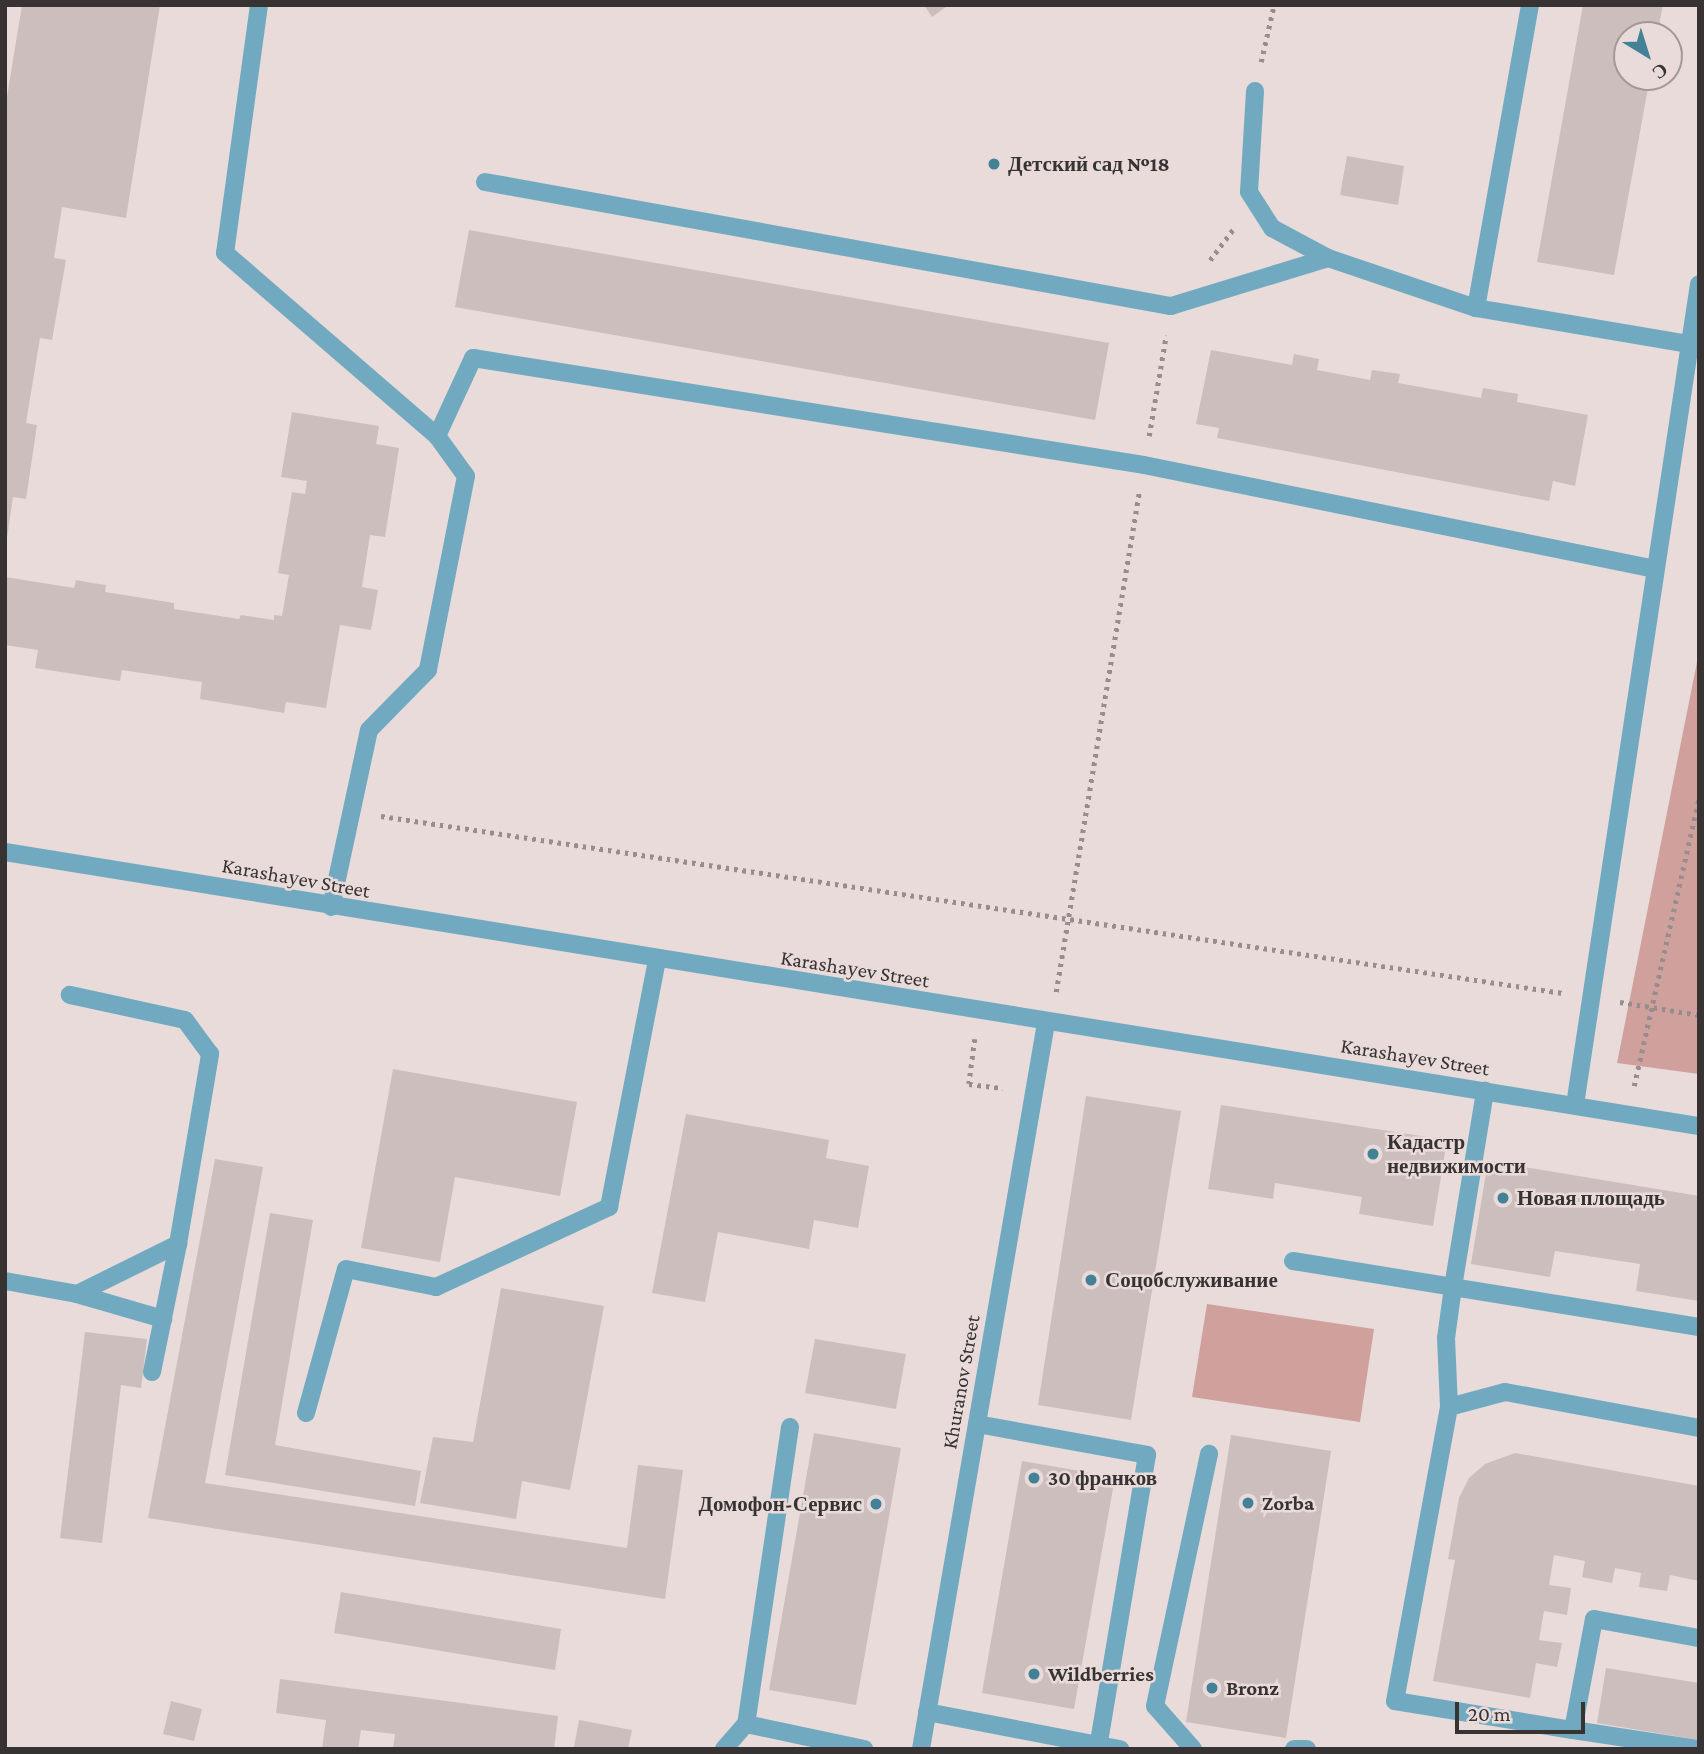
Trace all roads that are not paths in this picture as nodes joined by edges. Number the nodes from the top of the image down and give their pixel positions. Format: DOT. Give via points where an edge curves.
graph roads {
  1 [pos="260,5"];
  2 [pos="1530,5"];
  3 [pos="1255,91"];
  4 [pos="485,182"];
  5 [pos="1328,258"];
  6 [pos="1699,284"];
  7 [pos="1476,309"];
  8 [pos="1688,344"];
  9 [pos="437,436"];
  10 [pos="1655,569"];
  11 [pos="5,852"];
  12 [pos="331,908"];
  13 [pos="657,960"];
  14 [pos="70,995"];
  15 [pos="1046,1023"];
  16 [pos="1485,1091"];
  17 [pos="1575,1105"];
  18 [pos="1699,1126"];
  19 [pos="178,1244"];
  20 [pos="1293,1261"];
  21 [pos="5,1281"];
  22 [pos="1453,1287"];
  23 [pos="76,1294"];
  24 [pos="163,1319"];
  25 [pos="1699,1327"];
  26 [pos="152,1372"];
  27 [pos="1449,1407"];
  28 [pos="306,1413"];
  29 [pos="977,1424"];
  30 [pos="790,1427"];
  31 [pos="1699,1428"];
  32 [pos="1209,1454"];
  33 [pos="1699,1638"];
  34 [pos="927,1712"];
  35 [pos="746,1724"];
  36 [pos="1573,1730"];
  37 [pos="1098,1747"];
  38 [pos="724,1749"];
  39 [pos="864,1749"];
  40 [pos="921,1749"];
  41 [pos="1120,1749"];
  42 [pos="1193,1749"];
  43 [pos="1294,1749"];
  44 [pos="1307,1749"];
  45 [pos="1698,1749"];
  1 -- 9 [label="street" via="225,253"];
  2 -- 7 [label="street"];
  3 -- 5 [label="street" via="1249,192 1272,228"];
  4 -- 5 [label="street" via="1171,306"];
  5 -- 7 [label="street"];
  6 -- 8 [label="street"];
  7 -- 8 [label="street"];
  8 -- 10 [label="street"];
  9 -- 10 [label="street" via="473,358 1144,465"];
  9 -- 12 [label="street" via="466,476 428,670 369,730"];
  10 -- 17 [label="street"];
  11 -- 12 [label="street, Karashaуev Street"];
  12 -- 13 [label="street, Karashaуev Street"];
  13 -- 15 [label="street, Karashaуev Street"];
  13 -- 28 [label="street" via="609,1207 436,1287 346,1269"];
  14 -- 19 [label="street" via="186,1020 210,1054"];
  15 -- 16 [label="street, Karashaуev Street"];
  15 -- 29 [label="street, Khuranov Street"];
  16 -- 17 [label="street, Karashaуev Street"];
  16 -- 22 [label="street"];
  17 -- 18 [label="street, Karashaуev Street"];
  19 -- 23 [label="street"];
  19 -- 24 [label="street"];
  20 -- 22 [label="street"];
  21 -- 23 [label="street"];
  22 -- 25 [label="street"];
  22 -- 27 [label="street" via="1446,1338"];
  23 -- 24 [label="street"];
  24 -- 26 [label="street"];
  27 -- 31 [label="street" via="1505,1392"];
  27 -- 36 [label="street" via="1395,1701"];
  29 -- 34 [label="street, Khuranov Street"];
  29 -- 37 [label="street" via="1147,1455"];
  30 -- 35 [label="street"];
  32 -- 42 [label="street" via="1155,1706"];
  33 -- 36 [label="street" via="1594,1619"];
  34 -- 37 [label="street"];
  34 -- 40 [label="street, Khuranov Street"];
  35 -- 38 [label="street"];
  35 -- 39 [label="street"];
  36 -- 45 [label="street"];
  37 -- 41 [label="street"];
  43 -- 44 [label="street"];
}
